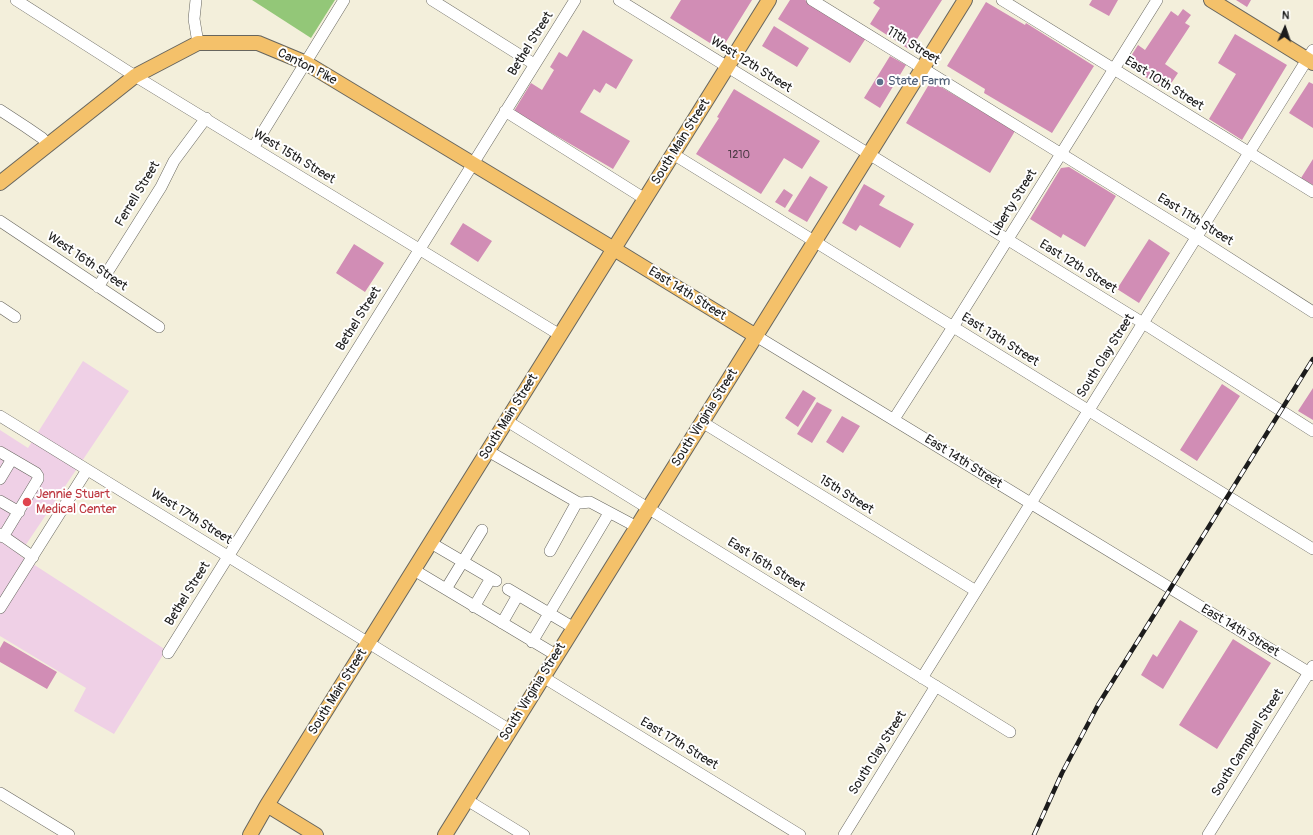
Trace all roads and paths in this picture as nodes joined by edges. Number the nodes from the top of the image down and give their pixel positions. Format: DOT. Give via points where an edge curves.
graph roads {
  1 [pos="16,0"];
  2 [pos="196,0"];
  3 [pos="344,0"];
  4 [pos="432,0"];
  5 [pos="575,0"];
  6 [pos="619,0"];
  7 [pos="769,0"];
  8 [pos="812,0"];
  9 [pos="965,0"];
  10 [pos="1002,0"];
  11 [pos="1157,0"];
  12 [pos="1211,0"];
  13 [pos="198,44"];
  14 [pos="1311,58"];
  15 [pos="306,63"];
  16 [pos="534,64"];
  17 [pos="728,67"];
  18 [pos="923,68"];
  19 [pos="1114,69"];
  20 [pos="135,76"];
  21 [pos="0,110"];
  22 [pos="505,111"];
  23 [pos="206,118"];
  24 [pos="48,145"];
  25 [pos="253,148"];
  26 [pos="1249,153"];
  27 [pos="673,154"];
  28 [pos="869,154"];
  29 [pos="1061,154"];
  30 [pos="473,164"];
  31 [pos="0,183"];
  32 [pos="1313,192"];
  33 [pos="645,199"];
  34 [pos="0,221"];
  35 [pos="1196,238"];
  36 [pos="1007,240"];
  37 [pos="815,241"];
  38 [pos="419,249"];
  39 [pos="614,249"];
  40 [pos="98,287"];
  41 [pos="0,307"];
  42 [pos="1313,312"];
  43 [pos="15,317"];
  44 [pos="1143,323"];
  45 [pos="159,326"];
  46 [pos="953,327"];
  47 [pos="560,335"];
  48 [pos="756,336"];
  49 [pos="1088,410"];
  50 [pos="0,416"];
  51 [pos="894,419"];
  52 [pos="507,421"];
  53 [pos="702,422"];
  54 [pos="1313,431"];
  55 [pos="488,451"];
  56 [pos="0,452"];
  57 [pos="12,459"];
  58 [pos="87,470"];
  59 [pos="0,479"];
  60 [pos="0,501"];
  61 [pos="577,502"];
  62 [pos="1030,504"];
  63 [pos="648,508"];
  64 [pos="19,512"];
  65 [pos="609,513"];
  66 [pos="637,527"];
  67 [pos="482,530"];
  68 [pos="2,536"];
  69 [pos="431,543"];
  70 [pos="1313,549"];
  71 [pos="550,551"];
  72 [pos="228,556"];
  73 [pos="32,557"];
  74 [pos="463,561"];
  75 [pos="414,570"];
  76 [pos="446,589"];
  77 [pos="976,591"];
  78 [pos="474,607"];
  79 [pos="0,608"];
  80 [pos="549,613"];
  81 [pos="502,623"];
  82 [pos="574,628"];
  83 [pos="532,642"];
  84 [pos="368,643"];
  85 [pos="168,653"];
  86 [pos="556,655"];
  87 [pos="1312,671"];
  88 [pos="543,678"];
  89 [pos="922,678"];
  90 [pos="936,686"];
  91 [pos="510,730"];
  92 [pos="1010,732"];
  93 [pos="0,793"];
  94 [pos="467,800"];
  95 [pos="267,805"];
  96 [pos="69,835"];
  97 [pos="250,835"];
  98 [pos="316,835"];
  99 [pos="445,835"];
  100 [pos="524,835"];
  101 [pos="800,835"];
  102 [pos="844,835"];
  103 [pos="1208,835"];
  1 -- 20 [label="street, West 15th Street"];
  2 -- 13 [label="street" via="194,19"];
  3 -- 15 [label="street"];
  4 -- 16 [label="street"];
  5 -- 16 [label="street, Bethel Street"];
  6 -- 17 [label="street, West 12th Street"];
  7 -- 17 [label="main road, South Main Street"];
  8 -- 18 [label="street, 11th Street"];
  9 -- 18 [label="main road, South Virginia Street"];
  10 -- 19 [label="street, East 10th Street"];
  11 -- 19 [label="street, Liberty Street"];
  12 -- 14 [label="main road"];
  13 -- 15 [label="main road, Canton Pike" via="258,43"];
  13 -- 20 [label="main road, Canton Pike"];
  14 -- 26 [label="street, South Clay Street"];
  15 -- 25 [label="street"];
  15 -- 30 [label="main road, Canton Pike"];
  16 -- 22 [label="street, Bethel Street"];
  17 -- 27 [label="main road, South Main Street"];
  17 -- 28 [label="street, West 12th Street"];
  18 -- 28 [label="main road, South Virginia Street"];
  18 -- 29 [label="street, 11th Street"];
  19 -- 26 [label="street, East 10th Street"];
  19 -- 29 [label="street, Liberty Street"];
  20 -- 23 [label="street, West 15th Street"];
  20 -- 24 [label="main road, Canton Pike"];
  21 -- 24 [label="street" via="26,126"];
  22 -- 30 [label="street, Bethel Street"];
  22 -- 33 [label="street"];
  23 -- 25 [label="street, West 15th Street"];
  23 -- 40 [label="street, Ferrell Street" via="174,161 161,187"];
  24 -- 31 [label="main road, Canton Pike"];
  25 -- 38 [label="street, West 15th Street"];
  26 -- 32 [label="street, East 10th Street"];
  26 -- 35 [label="street, South Clay Street"];
  27 -- 33 [label="main road, South Main Street"];
  27 -- 37 [label="street, East 13th Street"];
  28 -- 36 [label="street, East 12th Street"];
  28 -- 37 [label="main road, South Virginia Street"];
  29 -- 35 [label="street, East 11th Street"];
  29 -- 36 [label="street, Liberty Street"];
  30 -- 38 [label="street, Bethel Street"];
  30 -- 39 [label="main road, Canton Pike"];
  33 -- 39 [label="main road, South Main Street"];
  34 -- 40 [label="street, West 16th Street"];
  35 -- 42 [label="street, East 11th Street"];
  35 -- 44 [label="street, South Clay Street"];
  36 -- 44 [label="street, East 12th Street"];
  36 -- 46 [label="street, Liberty Street"];
  37 -- 46 [label="street, East 13th Street"];
  37 -- 48 [label="main road, South Virginia Street"];
  38 -- 47 [label="street, West 15th Street"];
  38 -- 72 [label="street, Bethel Street"];
  39 -- 47 [label="main road, South Main Street"];
  39 -- 48 [label="main road, East 14th Street"];
  40 -- 45 [label="street, West 16th Street"];
  41 -- 43 [label="street"];
  44 -- 49 [label="street, South Clay Street"];
  44 -- 54 [label="street, East 12th Street"];
  46 -- 49 [label="street, East 13th Street"];
  46 -- 51 [label="street, Liberty Street"];
  47 -- 52 [label="main road, South Main Street"];
  48 -- 51 [label="street, East 14th Street"];
  48 -- 53 [label="main road, South Virginia Street"];
  49 -- 62 [label="street, South Clay Street"];
  49 -- 70 [label="street, East 13th Street"];
  50 -- 58 [label="street, West 17th Street"];
  51 -- 62 [label="street, East 14th Street"];
  52 -- 55 [label="main road, South Main Street"];
  52 -- 63 [label="street, East 16th Street"];
  53 -- 63 [label="main road, South Virginia Street"];
  53 -- 77 [label="street, 15th Street"];
  55 -- 61 [label="street"];
  55 -- 69 [label="main road, South Main Street"];
  56 -- 57 [label="street"];
  57 -- 59 [label="street"];
  57 -- 64 [label="street" via="38,476"];
  58 -- 72 [label="street, West 17th Street"];
  58 -- 73 [label="street"];
  60 -- 64 [label="street"];
  61 -- 65 [label="street" via="590,502"];
  61 -- 71 [label="street"];
  62 -- 77 [label="street, South Clay Street"];
  62 -- 87 [label="street, East 14th Street"];
  63 -- 66 [label="main road, South Virginia Street"];
  63 -- 89 [label="street, East 16th Street"];
  64 -- 68 [label="street"];
  65 -- 66 [label="street"];
  65 -- 80 [label="street"];
  66 -- 82 [label="main road, South Virginia Street"];
  67 -- 74 [label="street"];
  68 -- 73 [label="street"];
  69 -- 74 [label="street"];
  69 -- 75 [label="main road, South Main Street"];
  72 -- 84 [label="street, West 17th Street"];
  72 -- 85 [label="street, Bethel Street"];
  73 -- 79 [label="street"];
  74 -- 76 [label="street"];
  74 -- 78 [label="street" via="493,580"];
  75 -- 76 [label="street"];
  75 -- 84 [label="main road, South Main Street"];
  76 -- 78 [label="street"];
  77 -- 89 [label="street, South Clay Street"];
  78 -- 81 [label="street"];
  80 -- 81 [label="street" via="513,592"];
  80 -- 82 [label="street"];
  80 -- 83 [label="street"];
  81 -- 83 [label="street"];
  82 -- 86 [label="main road, South Virginia Street"];
  83 -- 86 [label="street"];
  84 -- 91 [label="street"];
  84 -- 95 [label="main road, South Main Street"];
  86 -- 88 [label="main road, South Virginia Street"];
  87 -- 103 [label="street, South Campbell Street"];
  88 -- 91 [label="main road, South Virginia Street"];
  88 -- 101 [label="street, East 17th Street"];
  89 -- 90 [label="street, East 16th Street"];
  90 -- 92 [label="street, East 16th Street"];
  90 -- 102 [label="street, South Clay Street"];
  91 -- 94 [label="main road, South Virginia Street"];
  93 -- 96 [label="street"];
  94 -- 99 [label="main road, South Virginia Street"];
  94 -- 100 [label="street"];
  95 -- 97 [label="main road, South Main Street"];
  95 -- 98 [label="main road"];
}
